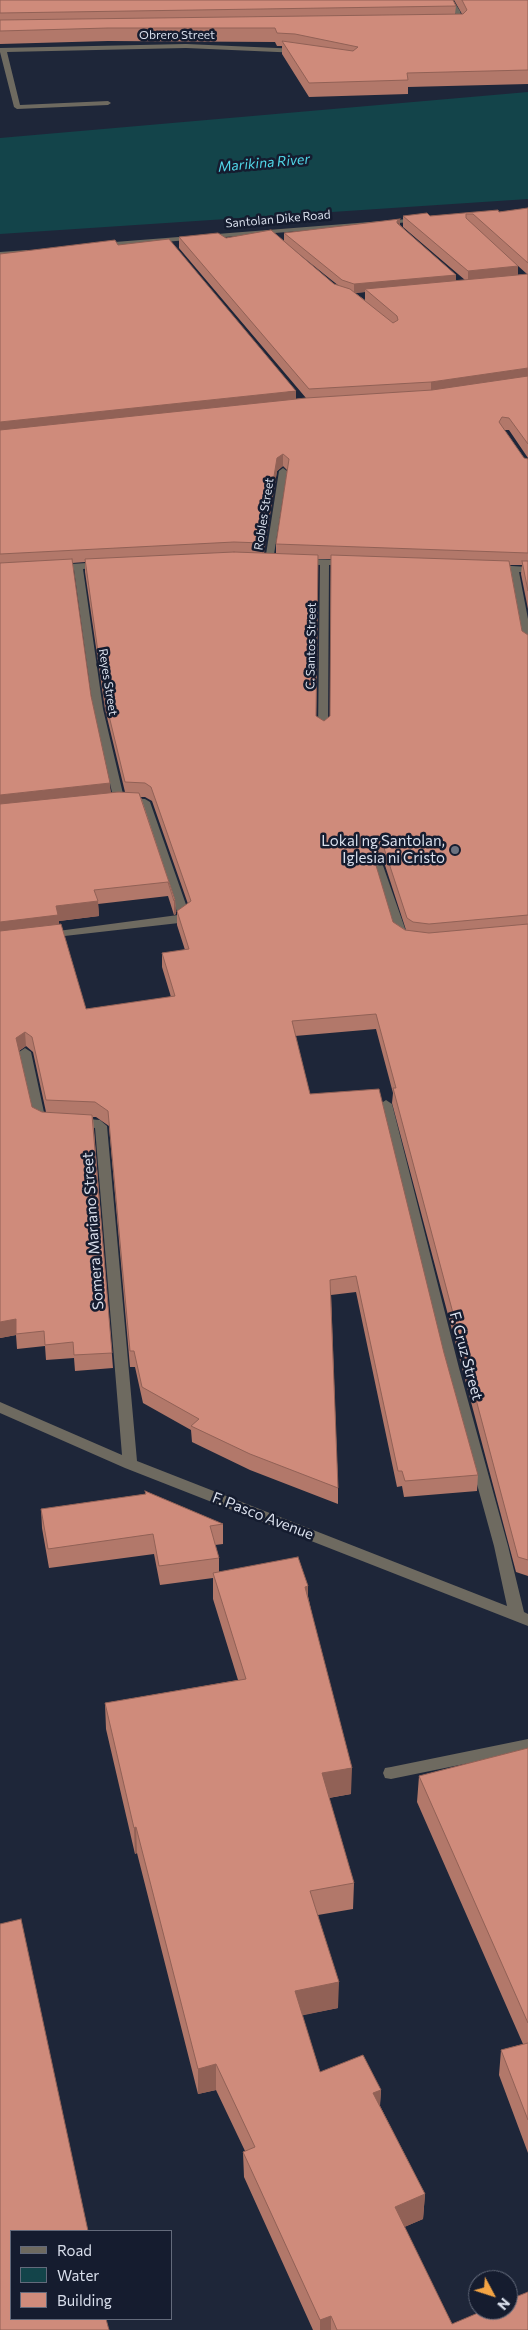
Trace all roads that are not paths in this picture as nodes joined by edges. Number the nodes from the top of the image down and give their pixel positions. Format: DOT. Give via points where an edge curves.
graph roads {
  1 [pos="433,0"];
  2 [pos="442,0"];
  3 [pos="452,24"];
  4 [pos="2,50"];
  5 [pos="304,52"];
  6 [pos="108,103"];
  7 [pos="431,219"];
  8 [pos="89,246"];
  9 [pos="30,252"];
  10 [pos="0,254"];
  11 [pos="283,471"];
  12 [pos="269,561"];
  13 [pos="297,562"];
  14 [pos="325,562"];
  15 [pos="355,564"];
  16 [pos="115,565"];
  17 [pos="78,566"];
  18 [pos="49,568"];
  19 [pos="484,568"];
  20 [pos="514,569"];
  21 [pos="528,570"];
  22 [pos="528,644"];
  23 [pos="323,730"];
  24 [pos="375,856"];
  25 [pos="38,937"];
  26 [pos="409,941"];
  27 [pos="25,1052"];
  28 [pos="386,1104"];
  29 [pos="0,1407"];
  30 [pos="130,1464"];
  31 [pos="522,1618"];
  32 [pos="528,1745"];
  33 [pos="391,1773"];
  1 -- 2 [label="street"];
  2 -- 3 [label="street" via="451,1 457,11 461,24"];
  4 -- 5 [label="street, Obrero Street" via="186,46"];
  4 -- 6 [label="street" via="17,107"];
  7 -- 8 [label="street, Santolan Dike Road"];
  9 -- 10 [label="street"];
  11 -- 12 [label="street, Robles Street"];
  13 -- 14 [label="street"];
  14 -- 15 [label="street"];
  14 -- 23 [label="street, C. Santos Street"];
  16 -- 17 [label="street"];
  17 -- 18 [label="street"];
  17 -- 25 [label="street, Reyes Street" via="114,802 145,802 184,916 179,920"];
  19 -- 20 [label="street"];
  20 -- 21 [label="street"];
  20 -- 22 [label="street"];
  24 -- 26 [label="street" via="400,936"];
  27 -- 30 [label="street, Somera Mariano Street" via="39,1119 101,1126"];
  28 -- 31 [label="street, F. Cruz Street" via="452,1368"];
  29 -- 30 [label="street, F. Pasco Avenue"];
  30 -- 31 [label="street, F. Pasco Avenue"];
  32 -- 33 [label="street"];
}
